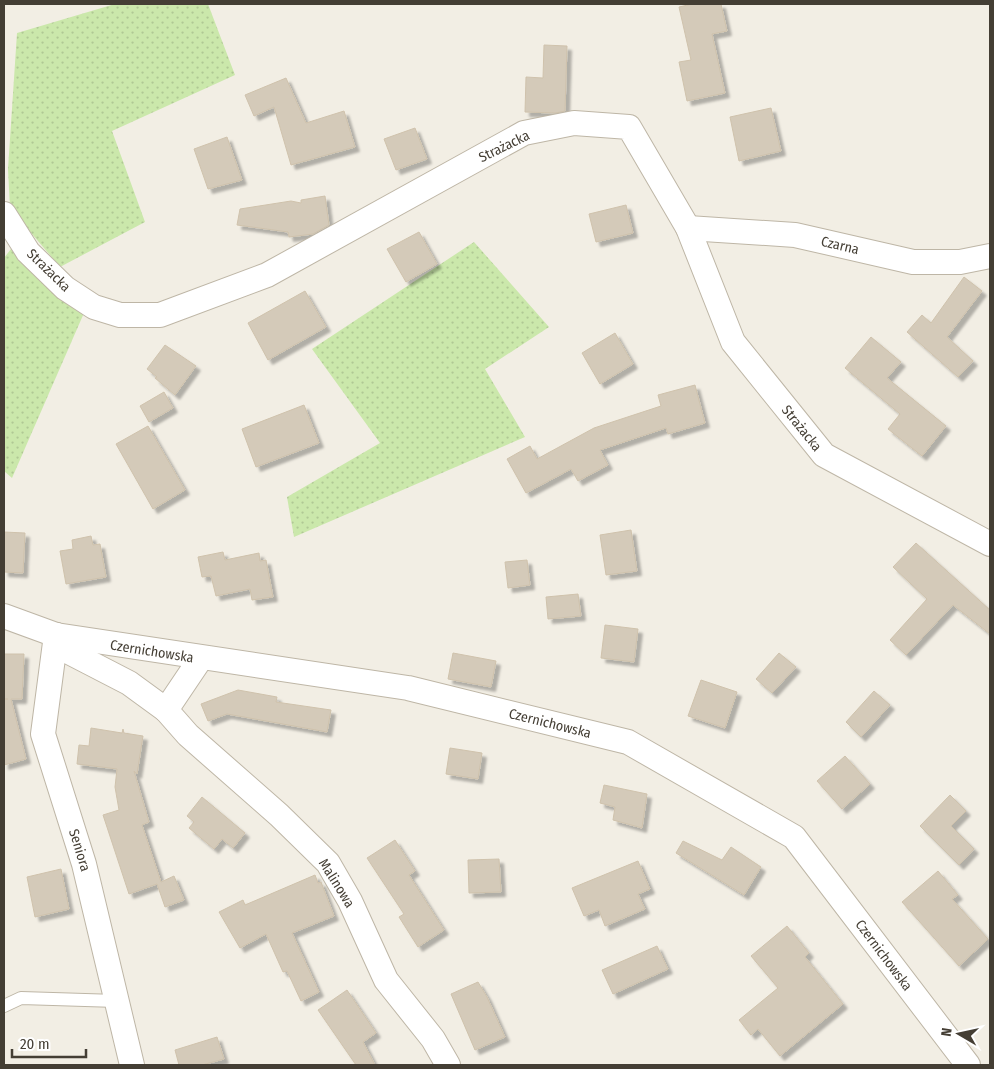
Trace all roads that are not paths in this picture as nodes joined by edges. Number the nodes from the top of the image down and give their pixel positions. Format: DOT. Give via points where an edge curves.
graph roads {
  1 [pos="4,214"];
  2 [pos="688,228"];
  3 [pos="990,256"];
  4 [pos="990,544"];
  5 [pos="4,616"];
  6 [pos="56,636"];
  7 [pos="202,658"];
  8 [pos="166,710"];
  9 [pos="117,1001"];
  10 [pos="4,1006"];
  11 [pos="132,1065"];
  12 [pos="448,1065"];
  13 [pos="968,1065"];
  1 -- 2 [label="street, Strażacka" via="28,252 64,288 94,307 120,315 160,315 267,276 524,134 574,123 629,127"];
  2 -- 3 [label="street, Czarna" via="795,235 913,262 960,262"];
  2 -- 4 [label="street, Strażacka" via="733,342 824,455"];
  5 -- 6 [label="street, Czernichowska"];
  6 -- 7 [label="street, Czernichowska"];
  6 -- 8 [label="street, Malinowa" via="69,652 129,683"];
  6 -- 9 [label="street, Seniora" via="43,734 84,864"];
  7 -- 8 [label="street"];
  7 -- 13 [label="street, Czernichowska" via="408,688 628,742 794,837"];
  8 -- 12 [label="street, Malinowa" via="188,735 328,863 350,901 386,980 433,1039"];
  9 -- 10 [label="lane" via="21,998"];
  9 -- 11 [label="street, Seniora"];
}
